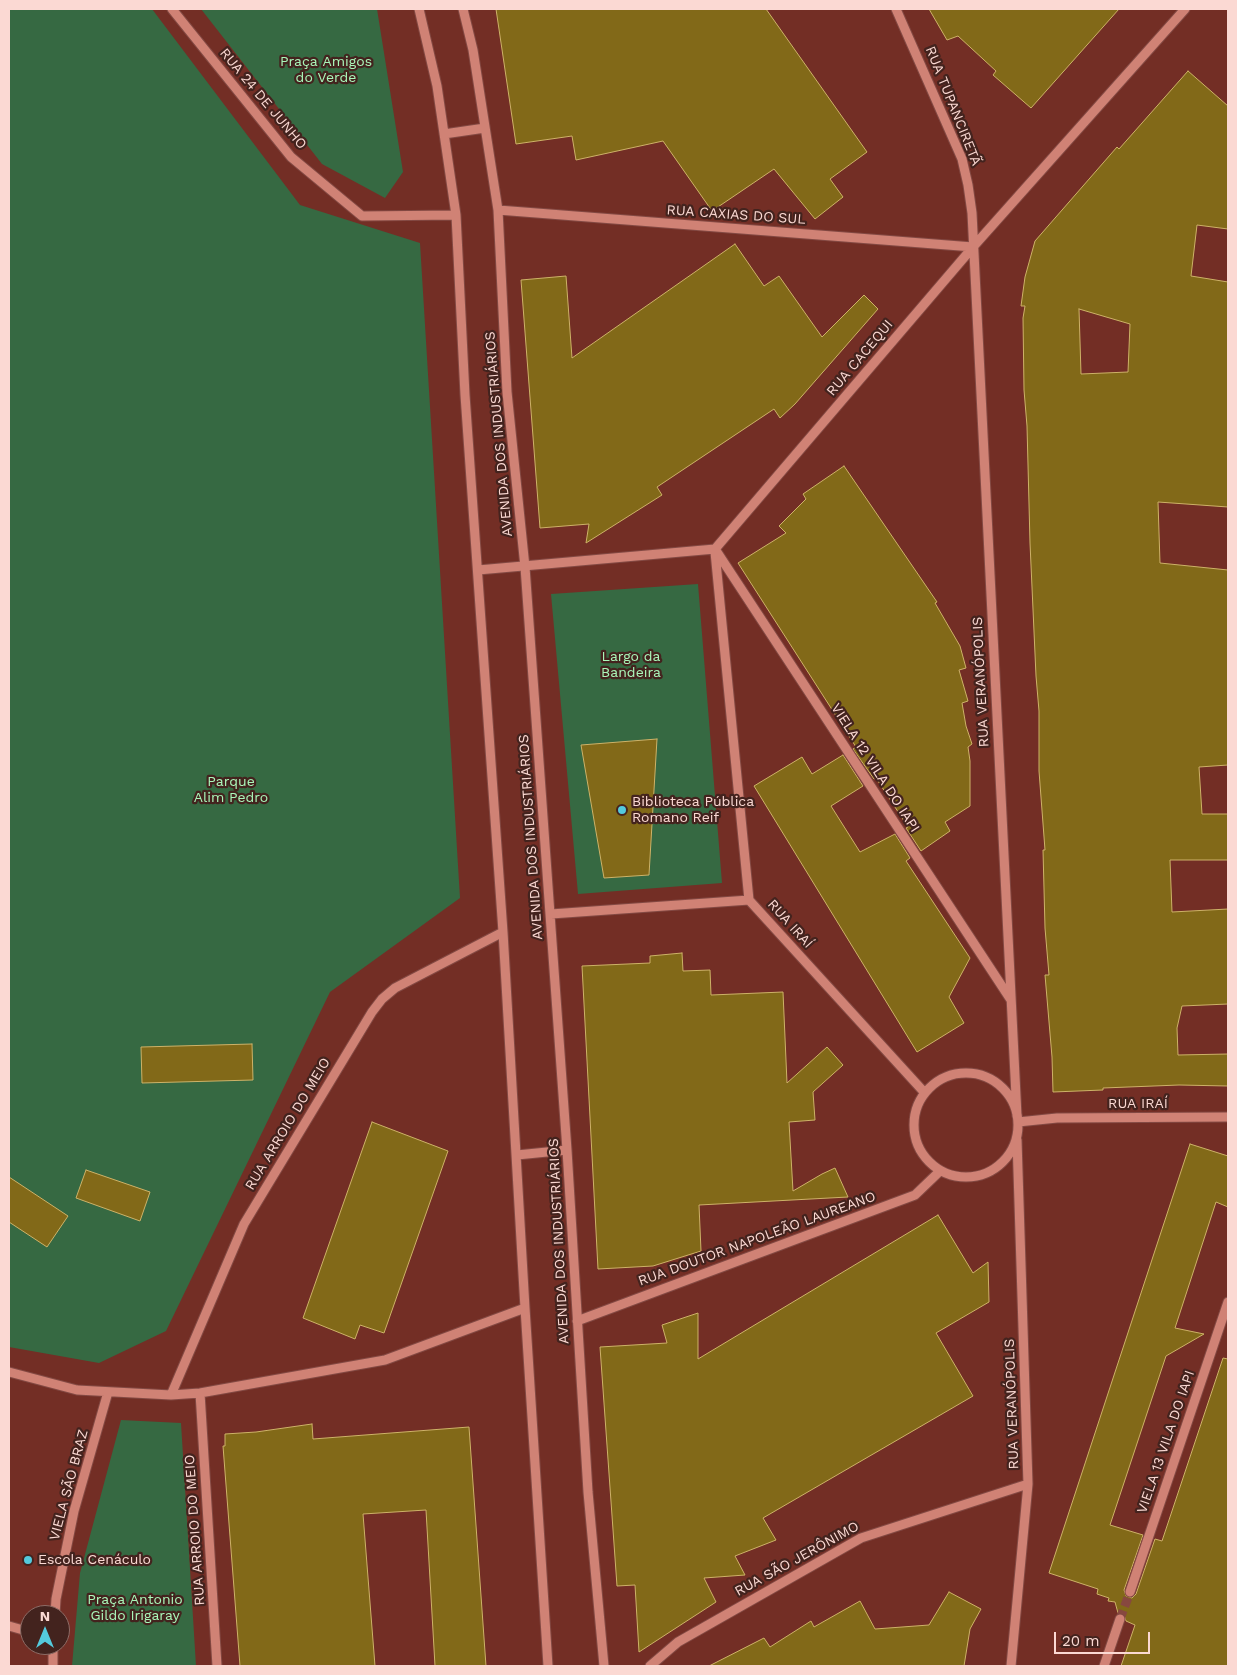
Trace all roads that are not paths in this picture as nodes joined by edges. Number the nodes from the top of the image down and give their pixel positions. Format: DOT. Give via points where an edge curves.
graph roads {
  1 [pos="172,9"];
  2 [pos="419,9"];
  3 [pos="463,9"];
  4 [pos="896,9"];
  5 [pos="1185,9"];
  6 [pos="485,128"];
  7 [pos="444,134"];
  8 [pos="498,210"];
  9 [pos="456,215"];
  10 [pos="973,247"];
  11 [pos="715,549"];
  12 [pos="525,567"];
  13 [pos="478,570"];
  14 [pos="749,900"];
  15 [pos="551,914"];
  16 [pos="504,932"];
  17 [pos="1012,1001"];
  18 [pos="924,1092"];
  19 [pos="1228,1117"];
  20 [pos="1017,1119"];
  21 [pos="1017,1140"];
  22 [pos="567,1150"];
  23 [pos="517,1156"];
  24 [pos="940,1171"];
  25 [pos="1228,1302"];
  26 [pos="525,1308"];
  27 [pos="577,1321"];
  28 [pos="9,1372"];
  29 [pos="108,1392"];
  30 [pos="200,1393"];
  31 [pos="171,1395"];
  32 [pos="1028,1484"];
  33 [pos="1130,1592"];
  34 [pos="56,1605"];
  35 [pos="1120,1619"];
  36 [pos="217,1666"];
  37 [pos="548,1666"];
  38 [pos="604,1666"];
  39 [pos="650,1666"];
  40 [pos="1011,1666"];
  41 [pos="1104,1666"];
  1 -- 9 [label="street, RUA 24 DE JUNHO" via="291,157 362,216"];
  2 -- 7 [label="street, AVENIDA DOS INDUSTRIÁRIOS" via="438,86"];
  3 -- 6 [label="street, AVENIDA DOS INDUSTRIÁRIOS"];
  4 -- 10 [label="street, RUA TUPANCIRETÃ" via="962,159 971,204"];
  5 -- 10 [label="street, RUA CACEQUI"];
  6 -- 7 [label="street"];
  6 -- 8 [label="street, AVENIDA DOS INDUSTRIÁRIOS"];
  7 -- 9 [label="street, AVENIDA DOS INDUSTRIÁRIOS"];
  8 -- 10 [label="street, RUA CAXIAS DO SUL"];
  8 -- 12 [label="street, AVENIDA DOS INDUSTRIÁRIOS" via="507,392"];
  9 -- 13 [label="street, AVENIDA DOS INDUSTRIÁRIOS"];
  10 -- 11 [label="street, RUA CACEQUI"];
  10 -- 17 [label="street, RUA VERANÓPOLIS"];
  11 -- 12 [label="street"];
  11 -- 14 [label="street"];
  11 -- 17 [label="street, VIELA 12 VILA DO IAPI"];
  12 -- 13 [label="street"];
  12 -- 15 [label="street, AVENIDA DOS INDUSTRIÁRIOS"];
  13 -- 16 [label="street, AVENIDA DOS INDUSTRIÁRIOS"];
  14 -- 15 [label="street, RUA IRAÍ"];
  14 -- 18 [label="street, RUA IRAÍ"];
  15 -- 22 [label="street, AVENIDA DOS INDUSTRIÁRIOS"];
  16 -- 23 [label="street, AVENIDA DOS INDUSTRIÁRIOS"];
  16 -- 31 [label="street, RUA ARROIO DO MEIO" via="395,988 372,1012 244,1224"];
  17 -- 20 [label="street, RUA VERANÓPOLIS"];
  18 -- 20 [label="street" via="940,1078 960,1072 981,1074 1000,1084 1013,1101"];
  18 -- 24 [label="street" via="914,1112 914,1135 923,1156"];
  19 -- 20 [label="street, RUA IRAÍ"];
  20 -- 21 [label="street"];
  21 -- 24 [label="street" via="1009,1157 994,1170 977,1177 958,1177"];
  21 -- 32 [label="street, RUA VERANÓPOLIS"];
  22 -- 23 [label="street"];
  22 -- 27 [label="street, AVENIDA DOS INDUSTRIÁRIOS"];
  23 -- 26 [label="street, AVENIDA DOS INDUSTRIÁRIOS"];
  24 -- 27 [label="street, RUA DOUTOR NAPOLEÃO LAUREANO" via="915,1195"];
  25 -- 33 [label="street, VIELA 13 VILA DO IAPI"];
  26 -- 30 [label="street" via="385,1360"];
  26 -- 37 [label="street, AVENIDA DOS INDUSTRIÁRIOS"];
  27 -- 38 [label="street, AVENIDA DOS INDUSTRIÁRIOS"];
  28 -- 29 [label="street" via="77,1390"];
  29 -- 31 [label="street"];
  29 -- 34 [label="street, VIELA SÃO BRAZ" via="74,1511"];
  30 -- 31 [label="street"];
  30 -- 36 [label="street, RUA ARROIO DO MEIO"];
  32 -- 39 [label="street, RUA SÃO JERÔNIMO" via="861,1538 678,1642"];
  32 -- 40 [label="street, RUA VERANÓPOLIS"];
  35 -- 41 [label="street"];
}
